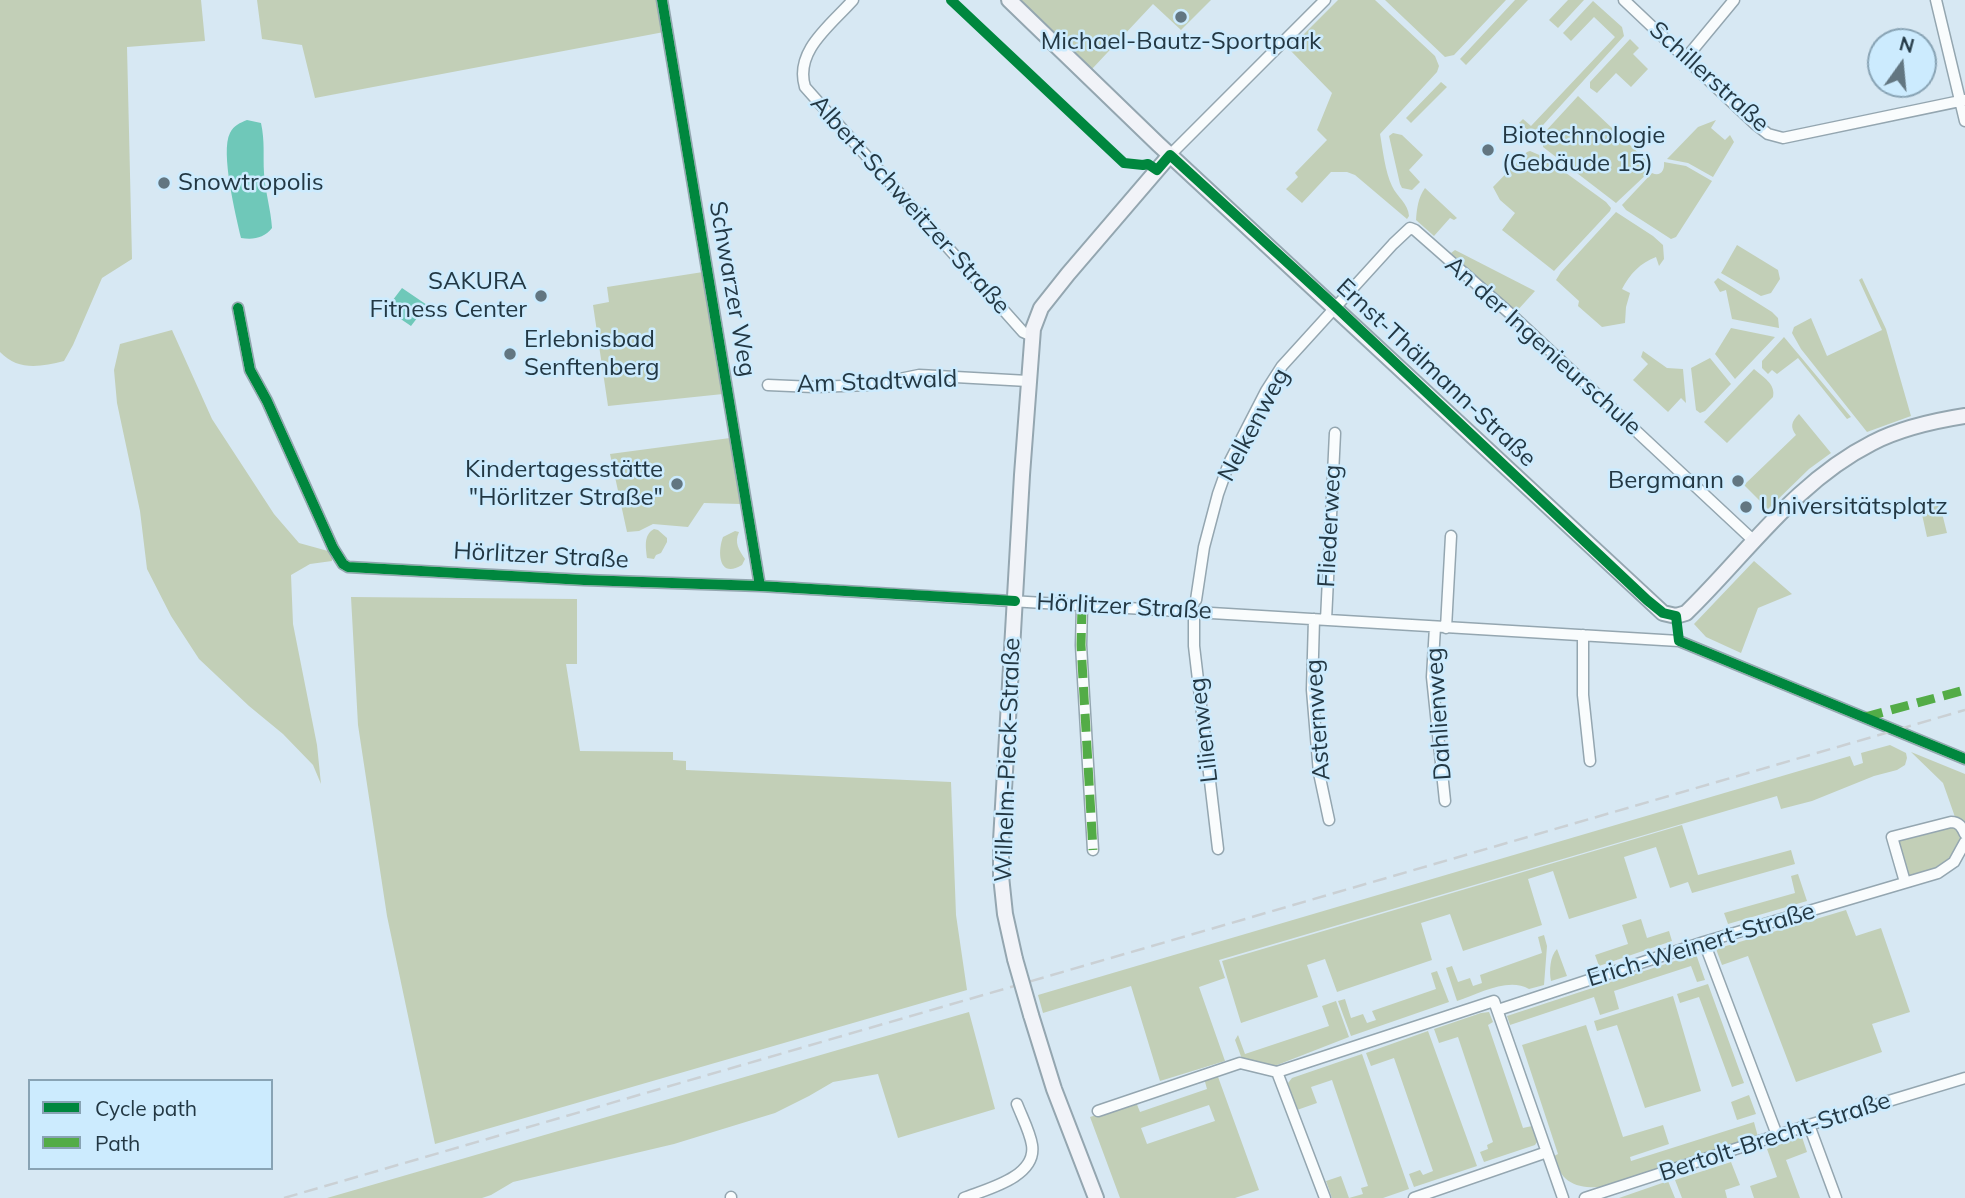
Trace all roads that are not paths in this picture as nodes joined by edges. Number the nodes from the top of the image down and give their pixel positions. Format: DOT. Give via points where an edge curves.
graph roads {
  1 [pos="662,0"];
  2 [pos="853,0"];
  3 [pos="1009,0"];
  4 [pos="1325,0"];
  5 [pos="1624,0"];
  6 [pos="1734,0"];
  7 [pos="1937,0"];
  8 [pos="1686,58"];
  9 [pos="1963,101"];
  10 [pos="1965,121"];
  11 [pos="1170,155"];
  12 [pos="1336,307"];
  13 [pos="238,308"];
  14 [pos="1032,336"];
  15 [pos="1028,382"];
  16 [pos="768,385"];
  17 [pos="1965,416"];
  18 [pos="1335,433"];
  19 [pos="1451,536"];
  20 [pos="1754,541"];
  21 [pos="760,586"];
  22 [pos="1015,601"];
  23 [pos="1195,605"];
  24 [pos="1082,606"];
  25 [pos="1314,619"];
  26 [pos="1326,620"];
  27 [pos="1435,627"];
  28 [pos="1446,628"];
  29 [pos="1583,635"];
  30 [pos="1965,759"];
  31 [pos="1590,761"];
  32 [pos="1445,801"];
  33 [pos="1329,820"];
  34 [pos="1965,834"];
  35 [pos="1965,842"];
  36 [pos="1218,849"];
  37 [pos="1093,850"];
  38 [pos="1905,882"];
  39 [pos="1704,942"];
  40 [pos="1496,1006"];
  41 [pos="1277,1072"];
  42 [pos="1965,1078"];
  43 [pos="1017,1104"];
  44 [pos="1098,1111"];
  45 [pos="1809,1125"];
  46 [pos="1777,1135"];
  47 [pos="1547,1152"];
  48 [pos="964,1198"];
  49 [pos="1096,1198"];
  50 [pos="1325,1198"];
  51 [pos="1414,1198"];
  52 [pos="1563,1198"];
  53 [pos="1586,1198"];
  54 [pos="1836,1198"];
  1 -- 21 [label="street, Schwarzer Weg"];
  2 -- 14 [label="street, Albert-Schweitzer-Straße" via="810,47 803,62 805,88 1023,332"];
  3 -- 11 [label="main road, Ernst-Thälmann-Straße"];
  4 -- 11 [label="street"];
  5 -- 8 [label="street, Schillerstraße"];
  6 -- 8 [label="street"];
  7 -- 9 [label="street"];
  8 -- 9 [label="street, Schillerstraße" via="1755,124 1783,138"];
  9 -- 10 [label="street"];
  11 -- 12 [label="main road, Ernst-Thälmann-Straße"];
  11 -- 14 [label="main road, Wilhelm-Pieck-Straße" via="1041,308"];
  12 -- 20 [label="main road, Ernst-Thälmann-Straße" via="1663,613 1685,613"];
  12 -- 20 [label="street, An der Ingenieurschule" via="1407,230 1415,230"];
  12 -- 23 [label="street, Nelkenweg" via="1282,366 1229,463 1204,547"];
  13 -- 21 [label="street, Hörlitzer Straße" via="250,370 333,548 348,567"];
  14 -- 15 [label="main road, Wilhelm-Pieck-Straße"];
  15 -- 16 [label="street, Am Stadtwald" via="919,375 870,385"];
  15 -- 22 [label="main road, Wilhelm-Pieck-Straße"];
  17 -- 20 [label="main road" via="1873,442 1824,473"];
  18 -- 26 [label="street, Fliederweg"];
  19 -- 28 [label="street"];
  21 -- 22 [label="street, Hörlitzer Straße"];
  22 -- 24 [label="street, Hörlitzer Straße"];
  22 -- 49 [label="main road, Wilhelm-Pieck-Straße, bridge" via="1001,852 1005,914 1054,1089"];
  23 -- 24 [label="street, Hörlitzer Straße"];
  23 -- 25 [label="street, Hörlitzer Straße"];
  23 -- 36 [label="street, Lilienweg" via="1194,646"];
  24 -- 37 [label="street"];
  25 -- 26 [label="street, Hörlitzer Straße"];
  25 -- 33 [label="street, Asternweg" via="1312,690 1319,773"];
  26 -- 27 [label="street, Hörlitzer Straße"];
  27 -- 28 [label="street, Hörlitzer Straße"];
  27 -- 32 [label="street, Dahlienweg" via="1432,677"];
  28 -- 29 [label="street, Hörlitzer Straße"];
  29 -- 30 [label="street, Hörlitzer Straße" via="1679,641"];
  29 -- 31 [label="street"];
  34 -- 38 [label="street" via="1960,825 1951,822 1892,837"];
  35 -- 38 [label="street, Erich-Weinert-Straße" via="1945,870"];
  38 -- 39 [label="street, Erich-Weinert-Straße"];
  39 -- 40 [label="street, Erich-Weinert-Straße"];
  39 -- 46 [label="street"];
  40 -- 41 [label="street, Erich-Weinert-Straße"];
  40 -- 47 [label="street"];
  41 -- 44 [label="street" via="1240,1063"];
  41 -- 50 [label="street"];
  42 -- 45 [label="street, Bertolt-Brecht-Straße"];
  43 -- 48 [label="street" via="1031,1143 1031,1158 1011,1179"];
  45 -- 46 [label="street, Bertolt-Brecht-Straße"];
  45 -- 54 [label="street"];
  46 -- 53 [label="street, Bertolt-Brecht-Straße"];
  47 -- 51 [label="street"];
  47 -- 52 [label="street"];
}
